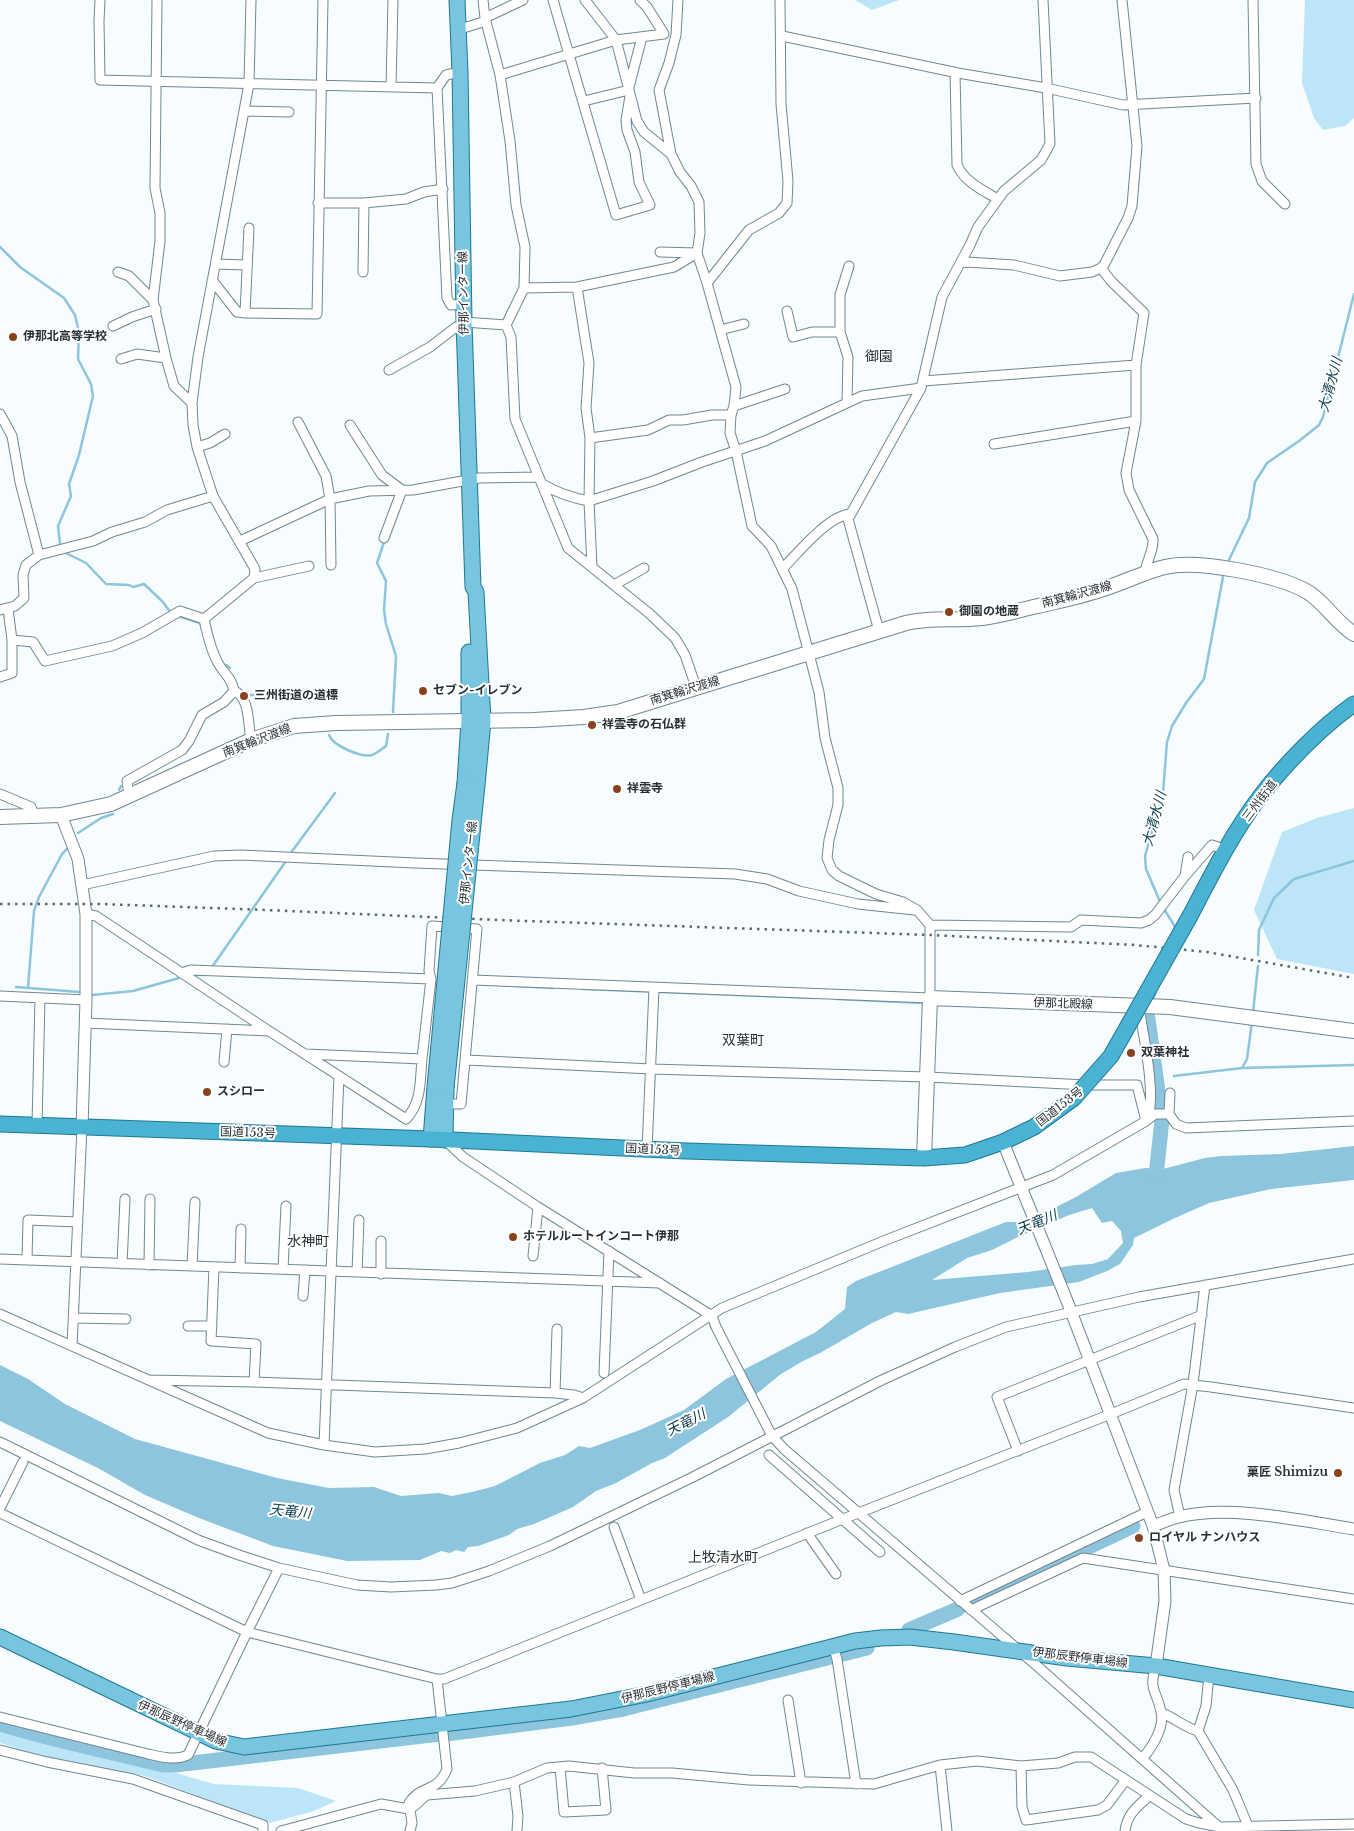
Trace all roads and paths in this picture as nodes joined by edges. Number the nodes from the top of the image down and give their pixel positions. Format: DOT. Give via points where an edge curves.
graph roads {
  1 [pos="100,0"];
  2 [pos="157,0"];
  3 [pos="251,0"];
  4 [pos="323,0"];
  5 [pos="393,0"];
  6 [pos="457,0"];
  7 [pos="483,0"];
  8 [pos="553,0"];
  9 [pos="585,0"];
  10 [pos="640,0"];
  11 [pos="678,0"];
  12 [pos="780,0"];
  13 [pos="1042,0"];
  14 [pos="1122,0"];
  15 [pos="1253,0"];
  16 [pos="517,1"];
  17 [pos="485,19"];
  18 [pos="458,30"];
  19 [pos="664,34"];
  20 [pos="676,35"];
  21 [pos="782,36"];
  22 [pos="642,37"];
  23 [pos="616,40"];
  24 [pos="570,54"];
  25 [pos="460,72"];
  26 [pos="956,73"];
  27 [pos="500,75"];
  28 [pos="155,81"];
  29 [pos="249,84"];
  30 [pos="322,86"];
  31 [pos="391,87"];
  32 [pos="437,88"];
  33 [pos="1046,88"];
  34 [pos="629,93"];
  35 [pos="1256,98"];
  36 [pos="584,101"];
  37 [pos="1132,106"];
  38 [pos="245,111"];
  39 [pos="289,112"];
  40 [pos="671,154"];
  41 [pos="443,189"];
  42 [pos="998,199"];
  43 [pos="318,203"];
  44 [pos="364,203"];
  45 [pos="1285,204"];
  46 [pos="248,228"];
  47 [pos="660,252"];
  48 [pos="697,253"];
  49 [pos="961,263"];
  50 [pos="216,264"];
  51 [pos="246,265"];
  52 [pos="849,266"];
  53 [pos="1101,268"];
  54 [pos="118,272"];
  55 [pos="363,272"];
  56 [pos="212,280"];
  57 [pos="707,283"];
  58 [pos="577,287"];
  59 [pos="524,288"];
  60 [pos="464,304"];
  61 [pos="154,305"];
  62 [pos="787,311"];
  63 [pos="245,313"];
  64 [pos="460,324"];
  65 [pos="744,324"];
  66 [pos="506,325"];
  67 [pos="113,326"];
  68 [pos="720,330"];
  69 [pos="840,332"];
  70 [pos="166,358"];
  71 [pos="121,359"];
  72 [pos="1136,365"];
  73 [pos="388,370"];
  74 [pos="922,385"];
  75 [pos="784,390"];
  76 [pos="847,402"];
  77 [pos="192,403"];
  78 [pos="734,406"];
  79 [pos="0,414"];
  80 [pos="730,415"];
  81 [pos="1136,421"];
  82 [pos="298,422"];
  83 [pos="350,425"];
  84 [pos="225,434"];
  85 [pos="590,438"];
  86 [pos="994,444"];
  87 [pos="197,447"];
  88 [pos="736,451"];
  89 [pos="469,479"];
  90 [pos="540,481"];
  91 [pos="402,490"];
  92 [pos="213,496"];
  93 [pos="330,499"];
  94 [pos="589,500"];
  95 [pos="850,514"];
  96 [pos="384,538"];
  97 [pos="240,541"];
  98 [pos="39,554"];
  99 [pos="331,565"];
  100 [pos="308,566"];
  101 [pos="592,567"];
  102 [pos="644,568"];
  103 [pos="783,568"];
  104 [pos="1145,575"];
  105 [pos="254,578"];
  106 [pos="614,585"];
  107 [pos="4,610"];
  108 [pos="204,619"];
  109 [pos="879,631"];
  110 [pos="1354,634"];
  111 [pos="12,640"];
  112 [pos="808,653"];
  113 [pos="0,677"];
  114 [pos="696,687"];
  115 [pos="234,691"];
  116 [pos="1354,704"];
  117 [pos="476,721"];
  118 [pos="251,740"];
  119 [pos="0,794"];
  120 [pos="130,795"];
  121 [pos="61,816"];
  122 [pos="0,817"];
  123 [pos="35,817"];
  124 [pos="1226,850"];
  125 [pos="1188,857"];
  126 [pos="1185,876"];
  127 [pos="82,885"];
  128 [pos="917,910"];
  129 [pos="86,914"];
  130 [pos="1190,916"];
  131 [pos="930,925"];
  132 [pos="181,973"];
  133 [pos="431,979"];
  134 [pos="473,980"];
  135 [pos="654,990"];
  136 [pos="0,996"];
  137 [pos="40,998"];
  138 [pos="930,998"];
  139 [pos="86,1000"];
  140 [pos="1145,1007"];
  141 [pos="86,1023"];
  142 [pos="227,1029"];
  143 [pos="269,1031"];
  144 [pos="1354,1031"];
  145 [pos="305,1054"];
  146 [pos="422,1059"];
  147 [pos="466,1060"];
  148 [pos="224,1062"];
  149 [pos="650,1069"];
  150 [pos="339,1076"];
  151 [pos="928,1077"];
  152 [pos="1170,1093"];
  153 [pos="440,1095"];
  154 [pos="417,1101"];
  155 [pos="1169,1114"];
  156 [pos="1146,1121"];
  157 [pos="1354,1121"];
  158 [pos="0,1124"];
  159 [pos="37,1125"];
  160 [pos="82,1127"];
  161 [pos="336,1137"];
  162 [pos="438,1140"];
  163 [pos="1003,1142"];
  164 [pos="647,1150"];
  165 [pos="924,1158"];
  166 [pos="1023,1190"];
  167 [pos="125,1199"];
  168 [pos="150,1199"];
  169 [pos="195,1202"];
  170 [pos="286,1206"];
  171 [pos="538,1207"];
  172 [pos="359,1220"];
  173 [pos="78,1222"];
  174 [pos="241,1229"];
  175 [pos="381,1241"];
  176 [pos="609,1250"];
  177 [pos="533,1256"];
  178 [pos="0,1259"];
  179 [pos="1354,1259"];
  180 [pos="27,1260"];
  181 [pos="77,1262"];
  182 [pos="122,1264"];
  183 [pos="149,1265"];
  184 [pos="192,1266"];
  185 [pos="214,1267"];
  186 [pos="240,1268"];
  187 [pos="283,1270"];
  188 [pos="305,1270"];
  189 [pos="331,1272"];
  190 [pos="357,1272"];
  191 [pos="381,1274"];
  192 [pos="607,1282"];
  193 [pos="660,1284"];
  194 [pos="1206,1285"];
  195 [pos="303,1296"];
  196 [pos="1070,1309"];
  197 [pos="0,1314"];
  198 [pos="1202,1315"];
  199 [pos="712,1316"];
  200 [pos="74,1318"];
  201 [pos="126,1319"];
  202 [pos="188,1326"];
  203 [pos="212,1326"];
  204 [pos="558,1329"];
  205 [pos="72,1346"];
  206 [pos="1090,1360"];
  207 [pos="604,1373"];
  208 [pos="148,1380"];
  209 [pos="254,1382"];
  210 [pos="1193,1384"];
  211 [pos="326,1385"];
  212 [pos="555,1393"];
  213 [pos="583,1398"];
  214 [pos="1354,1408"];
  215 [pos="1111,1414"];
  216 [pos="771,1434"];
  217 [pos="0,1442"];
  218 [pos="324,1445"];
  219 [pos="1018,1451"];
  220 [pos="769,1455"];
  221 [pos="23,1462"];
  222 [pos="0,1508"];
  223 [pos="1147,1512"];
  224 [pos="0,1513"];
  225 [pos="859,1513"];
  226 [pos="1180,1517"];
  227 [pos="843,1519"];
  228 [pos="1153,1526"];
  229 [pos="614,1527"];
  230 [pos="1354,1529"];
  231 [pos="807,1533"];
  232 [pos="880,1552"];
  233 [pos="279,1568"];
  234 [pos="1164,1570"];
  235 [pos="836,1574"];
  236 [pos="1354,1598"];
  237 [pos="641,1600"];
  238 [pos="960,1601"];
  239 [pos="971,1610"];
  240 [pos="247,1632"];
  241 [pos="0,1637"];
  242 [pos="833,1646"];
  243 [pos="1018,1650"];
  244 [pos="1156,1666"];
  245 [pos="1209,1675"];
  246 [pos="437,1679"];
  247 [pos="788,1700"];
  248 [pos="1354,1700"];
  249 [pos="1162,1713"];
  250 [pos="0,1716"];
  251 [pos="442,1725"];
  252 [pos="1198,1731"];
  253 [pos="198,1733"];
  254 [pos="0,1750"];
  255 [pos="1143,1758"];
  256 [pos="940,1765"];
  257 [pos="1021,1766"];
  258 [pos="560,1767"];
  259 [pos="602,1768"];
  260 [pos="1125,1781"];
  261 [pos="514,1782"];
  262 [pos="801,1782"];
  263 [pos="856,1784"];
  264 [pos="1148,1796"];
  265 [pos="409,1810"];
  266 [pos="1354,1824"];
  267 [pos="1248,1826"];
  268 [pos="1220,1827"];
  269 [pos="263,1831"];
  270 [pos="281,1831"];
  271 [pos="410,1831"];
  272 [pos="516,1831"];
  273 [pos="947,1831"];
  274 [pos="1125,1831"];
  1 -- 28 [label="street" via="100,80"];
  2 -- 28 [label="street"];
  3 -- 29 [label="street"];
  4 -- 30 [label="street"];
  5 -- 31 [label="street"];
  6 -- 18 [label="main road, 伊那インター線"];
  7 -- 17 [label="street"];
  8 -- 24 [label="street"];
  9 -- 23 [label="street"];
  10 -- 19 [label="street"];
  11 -- 20 [label="street"];
  12 -- 21 [label="street"];
  13 -- 33 [label="street"];
  14 -- 37 [label="street"];
  15 -- 35 [label="street"];
  16 -- 17 [label="street"];
  17 -- 18 [label="street"];
  17 -- 27 [label="street"];
  18 -- 25 [label="main road, 伊那インター線"];
  19 -- 20 [label="street"];
  19 -- 22 [label="street"];
  20 -- 40 [label="street" via="659,90"];
  21 -- 26 [label="street"];
  21 -- 57 [label="street" via="787,202 779,213 750,230"];
  22 -- 23 [label="street"];
  22 -- 34 [label="street"];
  23 -- 24 [label="street"];
  23 -- 34 [label="street"];
  24 -- 27 [label="street"];
  24 -- 36 [label="street"];
  25 -- 32 [label="street" via="446,75"];
  25 -- 60 [label="main road, 伊那インター線"];
  26 -- 33 [label="street"];
  26 -- 42 [label="street" via="957,165 969,182"];
  27 -- 59 [label="street" via="516,205 525,247"];
  28 -- 29 [label="street"];
  28 -- 61 [label="street" via="155,188 160,213 160,241"];
  29 -- 30 [label="street"];
  29 -- 38 [label="street"];
  30 -- 31 [label="street"];
  30 -- 43 [label="street"];
  31 -- 32 [label="street"];
  32 -- 41 [label="street"];
  33 -- 37 [label="street"];
  33 -- 42 [label="street" via="1050,144 1041,160"];
  34 -- 36 [label="street"];
  34 -- 36 [label="street" via="627,130 635,152 638,182 650,205 616,215"];
  34 -- 40 [label="street" via="637,121 644,132"];
  35 -- 37 [label="street"];
  35 -- 45 [label="street" via="1256,164 1262,181"];
  37 -- 53 [label="street" via="1136,146 1132,206"];
  38 -- 39 [label="street"];
  38 -- 50 [label="street"];
  40 -- 48 [label="street" via="699,202"];
  41 -- 44 [label="street" via="406,199"];
  41 -- 60 [label="street" via="448,298 452,305"];
  42 -- 49 [label="street" via="978,227"];
  43 -- 44 [label="street"];
  43 -- 63 [label="street" via="317,314"];
  44 -- 55 [label="street"];
  46 -- 51 [label="street"];
  47 -- 48 [label="street"];
  48 -- 57 [label="street"];
  48 -- 58 [label="street" via="674,266"];
  49 -- 53 [label="street" via="1014,265 1060,276"];
  49 -- 74 [label="street" via="942,297"];
  50 -- 51 [label="street"];
  50 -- 56 [label="street"];
  51 -- 63 [label="street"];
  52 -- 69 [label="street" via="840,295"];
  53 -- 72 [label="street" via="1144,313"];
  54 -- 61 [label="street" via="128,276"];
  56 -- 63 [label="street" via="237,312"];
  56 -- 77 [label="street"];
  57 -- 68 [label="street"];
  58 -- 59 [label="street"];
  58 -- 85 [label="street" via="589,363 586,408"];
  59 -- 66 [label="street"];
  60 -- 64 [label="main road, 伊那インター線"];
  61 -- 67 [label="street"];
  61 -- 70 [label="street"];
  62 -- 69 [label="street" via="793,337 812,332"];
  64 -- 66 [label="street"];
  64 -- 73 [label="street" via="430,348"];
  64 -- 89 [label="main road, 伊那インター線"];
  65 -- 68 [label="street"];
  66 -- 90 [label="street" via="511,337 515,419"];
  68 -- 78 [label="street" via="736,387"];
  69 -- 76 [label="street" via="848,358"];
  70 -- 71 [label="street" via="137,354"];
  70 -- 77 [label="street" via="174,386"];
  72 -- 74 [label="street"];
  72 -- 81 [label="street"];
  74 -- 76 [label="street" via="862,396"];
  74 -- 95 [label="street"];
  75 -- 78 [label="street"];
  76 -- 88 [label="street" via="766,441"];
  77 -- 87 [label="street"];
  78 -- 80 [label="street"];
  79 -- 98 [label="street" via="12,436"];
  80 -- 85 [label="street" via="669,420 648,430"];
  80 -- 88 [label="street" via="730,433"];
  81 -- 86 [label="street"];
  81 -- 104 [label="street" via="1126,473 1129,490 1153,539"];
  82 -- 93 [label="street" via="326,476"];
  83 -- 91 [label="street" via="382,475"];
  84 -- 87 [label="street"];
  85 -- 94 [label="street"];
  87 -- 92 [label="street"];
  88 -- 94 [label="street"];
  88 -- 103 [label="street" via="752,526 771,546"];
  89 -- 90 [label="street"];
  89 -- 91 [label="street"];
  89 -- 117 [label="main road, 伊那インター線"];
  90 -- 94 [label="street" via="553,490"];
  90 -- 101 [label="street" via="568,548"];
  91 -- 93 [label="street" via="369,491"];
  91 -- 96 [label="street"];
  92 -- 97 [label="street"];
  92 -- 98 [label="street" via="167,510 94,541"];
  93 -- 97 [label="street"];
  93 -- 99 [label="street"];
  94 -- 101 [label="street"];
  95 -- 103 [label="street" via="832,520"];
  95 -- 109 [label="street" via="848,519"];
  97 -- 105 [label="street" via="255,569"];
  98 -- 107 [label="street" via="26,565 24,598"];
  100 -- 105 [label="street"];
  101 -- 106 [label="street"];
  102 -- 106 [label="street"];
  103 -- 112 [label="street" via="792,589"];
  104 -- 109 [label="main road, 南箕輪沢渡線" via="1078,597 983,618 917,620"];
  104 -- 110 [label="main road, 南箕輪沢渡線" via="1165,567 1200,565 1269,578 1306,591"];
  105 -- 108 [label="street"];
  106 -- 114 [label="street" via="675,638"];
  107 -- 111 [label="street"];
  108 -- 111 [label="street" via="180,611 112,646 45,661 33,642"];
  108 -- 115 [label="street" via="216,660 229,676"];
  109 -- 112 [label="main road, 南箕輪沢渡線"];
  111 -- 113 [label="street" via="15,674"];
  112 -- 114 [label="main road, 南箕輪沢渡線"];
  112 -- 128 [label="street" via="838,788 838,805 828,849 829,864 849,882"];
  114 -- 117 [label="main road, 南箕輪沢渡線" via="601,715"];
  115 -- 118 [label="street" via="244,702"];
  115 -- 120 [label="street" via="224,702 202,715 182,750 127,781"];
  116 -- 124 [label="highway, 三州街道" via="1300,751 1265,791"];
  117 -- 118 [label="main road, 南箕輪沢渡線" via="310,724"];
  117 -- 153 [label="main road, 伊那インター線, bridge" via="471,784 460,820"];
  118 -- 120 [label="main road, 南箕輪沢渡線"];
  119 -- 123 [label="street" via="31,807"];
  120 -- 121 [label="main road, 南箕輪沢渡線" via="111,804"];
  121 -- 123 [label="main road, 南箕輪沢渡線"];
  121 -- 127 [label="street" via="78,859"];
  122 -- 123 [label="main road, 南箕輪沢渡線"];
  124 -- 126 [label="street" via="1212,845"];
  124 -- 130 [label="highway, 三州街道"];
  125 -- 126 [label="street"];
  126 -- 131 [label="street" via="1149,920 1141,923 1091,919 1080,920 1070,927"];
  127 -- 128 [label="street" via="214,856 241,855 735,874 767,878 799,891 858,904"];
  127 -- 129 [label="street"];
  128 -- 131 [label="street"];
  129 -- 132 [label="street" via="96,916"];
  129 -- 139 [label="street"];
  130 -- 163 [label="highway, 国道153号, bridge" via="1111,1056 1074,1098 1034,1127"];
  131 -- 138 [label="street"];
  132 -- 133 [label="street" via="191,970"];
  132 -- 143 [label="street"];
  133 -- 134 [label="street" via="432,926 477,929"];
  133 -- 146 [label="street"];
  134 -- 135 [label="street"];
  134 -- 147 [label="street"];
  135 -- 138 [label="street"];
  135 -- 149 [label="street"];
  136 -- 137 [label="street"];
  137 -- 139 [label="street"];
  137 -- 159 [label="street"];
  138 -- 140 [label="main road, 伊那北殿線"];
  138 -- 151 [label="main road"];
  139 -- 141 [label="street"];
  140 -- 144 [label="main road, 伊那北殿線" via="1170,1007"];
  140 -- 156 [label="street" via="1151,1092 1151,1111"];
  141 -- 142 [label="street"];
  141 -- 160 [label="street"];
  142 -- 143 [label="street"];
  142 -- 148 [label="street"];
  143 -- 145 [label="street"];
  145 -- 146 [label="street"];
  145 -- 150 [label="street"];
  146 -- 154 [label="street"];
  147 -- 149 [label="street"];
  147 -- 153 [label="street" via="461,1104"];
  149 -- 151 [label="street"];
  149 -- 164 [label="street"];
  150 -- 154 [label="street" via="406,1119"];
  150 -- 161 [label="street"];
  151 -- 156 [label="street" via="1137,1085"];
  151 -- 165 [label="main road"];
  152 -- 155 [label="street"];
  153 -- 154 [label="street"];
  153 -- 162 [label="main road, 伊那インター線"];
  155 -- 156 [label="street" via="1155,1114"];
  155 -- 157 [label="street" via="1176,1124 1186,1128"];
  156 -- 166 [label="street"];
  158 -- 159 [label="highway, 国道153号"];
  159 -- 160 [label="highway, 国道153号"];
  160 -- 161 [label="highway, 国道153号"];
  160 -- 173 [label="street"];
  161 -- 162 [label="highway, 国道153号"];
  161 -- 189 [label="street"];
  162 -- 164 [label="highway, 国道153号"];
  162 -- 171 [label="street"];
  163 -- 165 [label="highway, 国道153号" via="965,1155"];
  163 -- 166 [label="street"];
  164 -- 165 [label="highway, 国道153号"];
  166 -- 196 [label="street"];
  166 -- 199 [label="street" via="895,1236 722,1308"];
  167 -- 182 [label="street"];
  168 -- 183 [label="street"];
  169 -- 184 [label="street"];
  170 -- 187 [label="street"];
  171 -- 176 [label="street"];
  171 -- 177 [label="street"];
  172 -- 190 [label="street"];
  173 -- 180 [label="street" via="28,1220"];
  173 -- 181 [label="street"];
  174 -- 186 [label="street"];
  175 -- 191 [label="street"];
  176 -- 192 [label="street"];
  176 -- 193 [label="street"];
  178 -- 180 [label="street"];
  179 -- 194 [label="street"];
  180 -- 181 [label="street"];
  181 -- 182 [label="street"];
  181 -- 200 [label="street"];
  182 -- 183 [label="street"];
  183 -- 184 [label="street"];
  184 -- 185 [label="street"];
  185 -- 186 [label="street"];
  185 -- 203 [label="street"];
  186 -- 187 [label="street"];
  187 -- 188 [label="street"];
  188 -- 189 [label="street"];
  188 -- 195 [label="street"];
  189 -- 190 [label="street"];
  189 -- 211 [label="street"];
  190 -- 191 [label="street"];
  191 -- 192 [label="street"];
  192 -- 193 [label="street"];
  192 -- 207 [label="street"];
  193 -- 199 [label="street"];
  194 -- 196 [label="street"];
  194 -- 198 [label="street"];
  196 -- 206 [label="street"];
  196 -- 216 [label="street" via="955,1346"];
  197 -- 205 [label="street"];
  198 -- 206 [label="street"];
  198 -- 210 [label="street"];
  199 -- 213 [label="street"];
  199 -- 216 [label="street"];
  200 -- 201 [label="street"];
  200 -- 205 [label="street"];
  202 -- 203 [label="street"];
  203 -- 209 [label="street" via="211,1341 256,1344"];
  204 -- 212 [label="street"];
  205 -- 208 [label="street"];
  206 -- 215 [label="street"];
  206 -- 219 [label="street" via="997,1397"];
  208 -- 209 [label="street"];
  208 -- 218 [label="street" via="268,1433"];
  209 -- 211 [label="street"];
  210 -- 214 [label="street"];
  210 -- 215 [label="street" via="1184,1384"];
  210 -- 226 [label="street" via="1174,1490"];
  211 -- 212 [label="street"];
  211 -- 218 [label="street"];
  212 -- 213 [label="street"];
  213 -- 218 [label="street" via="516,1428 459,1443 376,1452"];
  215 -- 219 [label="street"];
  215 -- 223 [label="street"];
  216 -- 225 [label="street"];
  216 -- 233 [label="street" via="550,1546 452,1583 391,1587 357,1584"];
  217 -- 233 [label="street" via="198,1540"];
  219 -- 225 [label="street"];
  220 -- 227 [label="street"];
  221 -- 222 [label="street"];
  223 -- 228 [label="street"];
  223 -- 238 [label="street"];
  224 -- 240 [label="street"];
  225 -- 227 [label="street"];
  225 -- 238 [label="street"];
  226 -- 228 [label="street"];
  226 -- 230 [label="street" via="1254,1514"];
  227 -- 231 [label="street"];
  227 -- 232 [label="street"];
  228 -- 234 [label="street"];
  229 -- 237 [label="street"];
  231 -- 235 [label="street"];
  231 -- 237 [label="street"];
  233 -- 240 [label="street"];
  234 -- 236 [label="street"];
  234 -- 239 [label="street" via="1083,1558"];
  234 -- 244 [label="street" via="1166,1601"];
  237 -- 246 [label="street" via="444,1679"];
  238 -- 239 [label="street"];
  239 -- 243 [label="street"];
  240 -- 246 [label="street"];
  240 -- 253 [label="street"];
  241 -- 253 [label="main road, 伊那辰野停車場線"];
  242 -- 243 [label="main road, 伊那辰野停車場線" via="910,1637"];
  242 -- 251 [label="main road, 伊那辰野停車場線" via="604,1704"];
  242 -- 263 [label="street"];
  243 -- 244 [label="main road, 伊那辰野停車場線"];
  243 -- 255 [label="street"];
  244 -- 245 [label="main road, 伊那辰野停車場線"];
  244 -- 249 [label="street" via="1152,1680"];
  245 -- 248 [label="main road, 伊那辰野停車場線"];
  245 -- 252 [label="street" via="1206,1706"];
  246 -- 251 [label="street"];
  247 -- 262 [label="street"];
  249 -- 252 [label="street"];
  249 -- 255 [label="street" via="1157,1738"];
  250 -- 253 [label="street" via="171,1759 188,1755"];
  251 -- 253 [label="main road, 伊那辰野停車場線" via="244,1747"];
  251 -- 265 [label="street" via="447,1769 436,1785 412,1798"];
  252 -- 267 [label="street" via="1233,1790"];
  254 -- 269 [label="street" via="133,1779 263,1825"];
  255 -- 268 [label="street"];
  256 -- 257 [label="street" via="977,1761"];
  256 -- 263 [label="street" via="892,1780"];
  256 -- 273 [label="street"];
  257 -- 260 [label="street" via="1091,1757"];
  257 -- 260 [label="street" via="1022,1808 1026,1820 1098,1810 1107,1805"];
  258 -- 259 [label="street"];
  258 -- 259 [label="street" via="564,1812 606,1810"];
  258 -- 261 [label="street" via="547,1768"];
  259 -- 262 [label="street" via="634,1773"];
  260 -- 264 [label="street"];
  261 -- 265 [label="street" via="474,1791 427,1795"];
  261 -- 272 [label="street" via="518,1816"];
  262 -- 263 [label="street"];
  264 -- 268 [label="street" via="1186,1819"];
  264 -- 274 [label="street" via="1132,1810"];
  265 -- 270 [label="street" via="381,1804"];
  265 -- 271 [label="street"];
  266 -- 267 [label="street"];
  267 -- 268 [label="street"];
}
